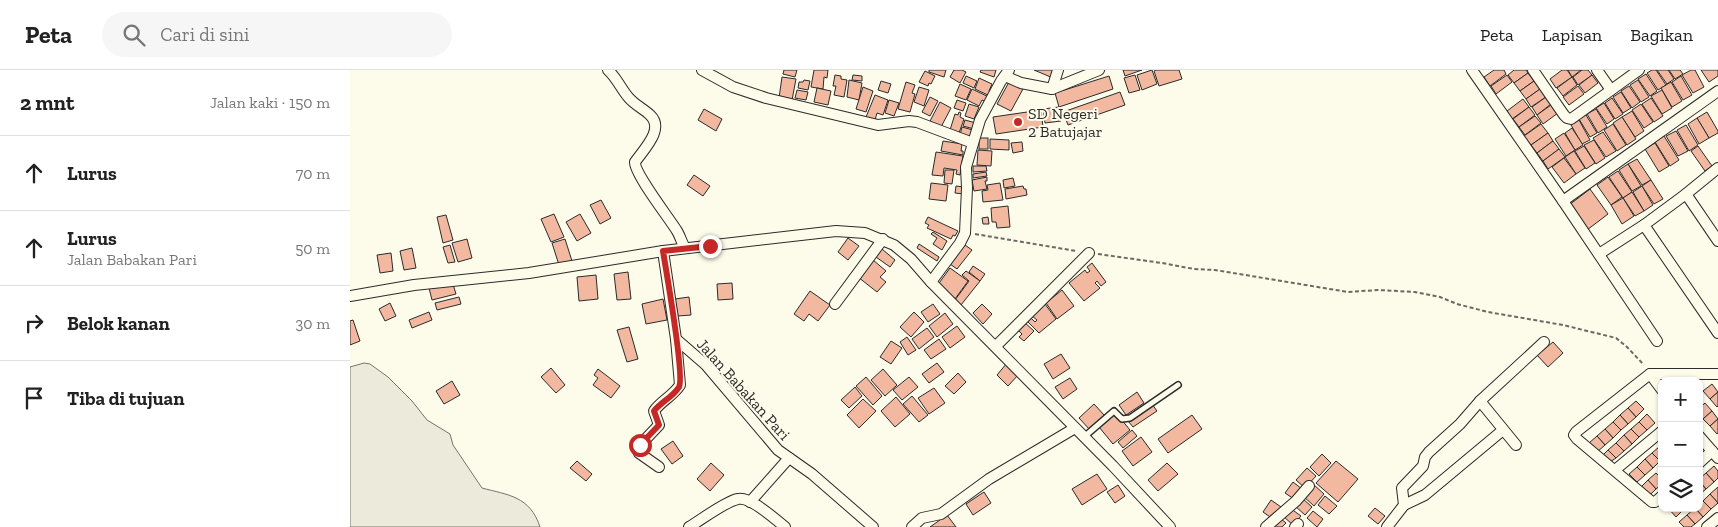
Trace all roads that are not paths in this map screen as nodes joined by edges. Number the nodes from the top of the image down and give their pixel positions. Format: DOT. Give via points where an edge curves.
graph roads {
  1 [pos="702,70"];
  2 [pos="1058,70"];
  3 [pos="1099,70"];
  4 [pos="1472,70"];
  5 [pos="1533,70"];
  6 [pos="1597,70"];
  7 [pos="1639,70"];
  8 [pos="614,72"];
  9 [pos="1007,73"];
  10 [pos="1052,89"];
  11 [pos="1610,90"];
  12 [pos="1718,91"];
  13 [pos="973,143"];
  14 [pos="1718,168"];
  15 [pos="1686,194"];
  16 [pos="1563,201"];
  17 [pos="1644,225"];
  18 [pos="883,239"];
  19 [pos="1718,241"];
  20 [pos="685,248"];
  21 [pos="663,251"];
  22 [pos="1088,253"];
  23 [pos="1599,254"];
  24 [pos="931,282"];
  25 [pos="350,296"];
  26 [pos="835,304"];
  27 [pos="1718,333"];
  28 [pos="676,339"];
  29 [pos="1657,340"];
  30 [pos="1544,342"];
  31 [pos="996,346"];
  32 [pos="1650,374"];
  33 [pos="1717,375"];
  34 [pos="1178,385"];
  35 [pos="1658,385"];
  36 [pos="1480,401"];
  37 [pos="1074,428"];
  38 [pos="1503,430"];
  39 [pos="1658,434"];
  40 [pos="1084,437"];
  41 [pos="1703,440"];
  42 [pos="1516,445"];
  43 [pos="1715,454"];
  44 [pos="789,458"];
  45 [pos="1703,461"];
  46 [pos="659,467"];
  47 [pos="1615,470"];
  48 [pos="1309,486"];
  49 [pos="1658,499"];
  50 [pos="750,502"];
  51 [pos="1404,505"];
  52 [pos="1718,518"];
  53 [pos="689,527"];
  54 [pos="785,527"];
  55 [pos="873,527"];
  56 [pos="912,527"];
  57 [pos="1170,527"];
  58 [pos="1266,527"];
  59 [pos="1386,527"];
  60 [pos="1708,527"];
  1 -- 13 [label="street" via="733,87 766,98 878,125 917,122"];
  2 -- 10 [label="street"];
  3 -- 10 [label="street"];
  4 -- 16 [label="street"];
  5 -- 11 [label="street" via="1570,119"];
  6 -- 11 [label="street"];
  7 -- 11 [label="street"];
  8 -- 20 [label="street" via="629,99 652,116 656,123 657,128 635,166"];
  9 -- 10 [label="street" via="1021,83"];
  9 -- 13 [label="street" via="980,120"];
  12 -- 16 [label="street"];
  13 -- 24 [label="street" via="966,167 965,233"];
  14 -- 15 [label="street"];
  15 -- 17 [label="street"];
  15 -- 19 [label="street"];
  16 -- 23 [label="street"];
  17 -- 23 [label="street"];
  17 -- 27 [label="street"];
  18 -- 20 [label="street" via="865,233 836,231"];
  18 -- 24 [label="street" via="911,259"];
  18 -- 26 [label="street"];
  20 -- 21 [label="street"];
  21 -- 25 [label="street" via="529,273 414,285"];
  21 -- 28 [label="street, Jalan Babakan Pari"];
  22 -- 31 [label="street"];
  23 -- 29 [label="street"];
  24 -- 31 [label="street"];
  28 -- 44 [label="street, Jalan Babakan Pari" via="706,365 761,432"];
  28 -- 46 [label="street" via="680,385 654,411 659,425 638,450"];
  30 -- 36 [label="street"];
  31 -- 37 [label="street"];
  32 -- 33 [label="street"];
  32 -- 35 [label="street"];
  32 -- 47 [label="street" via="1574,433"];
  34 -- 40 [label="lane" via="1130,418 1122,419 1114,411"];
  36 -- 38 [label="street"];
  36 -- 51 [label="street" via="1429,452 1423,466 1404,485"];
  37 -- 40 [label="street"];
  37 -- 56 [label="street" via="989,479 941,514 922,518"];
  38 -- 42 [label="street"];
  38 -- 51 [label="street" via="1425,495"];
  39 -- 47 [label="street"];
  40 -- 57 [label="street"];
  41 -- 43 [label="street"];
  43 -- 45 [label="street"];
  44 -- 50 [label="street, Jalan Babakan Pari"];
  44 -- 55 [label="street, Jalan Babakan Pari"];
  47 -- 49 [label="street" via="1652,502"];
  48 -- 58 [label="street"];
  50 -- 53 [label="street" via="743,499 731,501"];
  50 -- 54 [label="street"];
  51 -- 59 [label="street"];
  52 -- 60 [label="street"];
}
